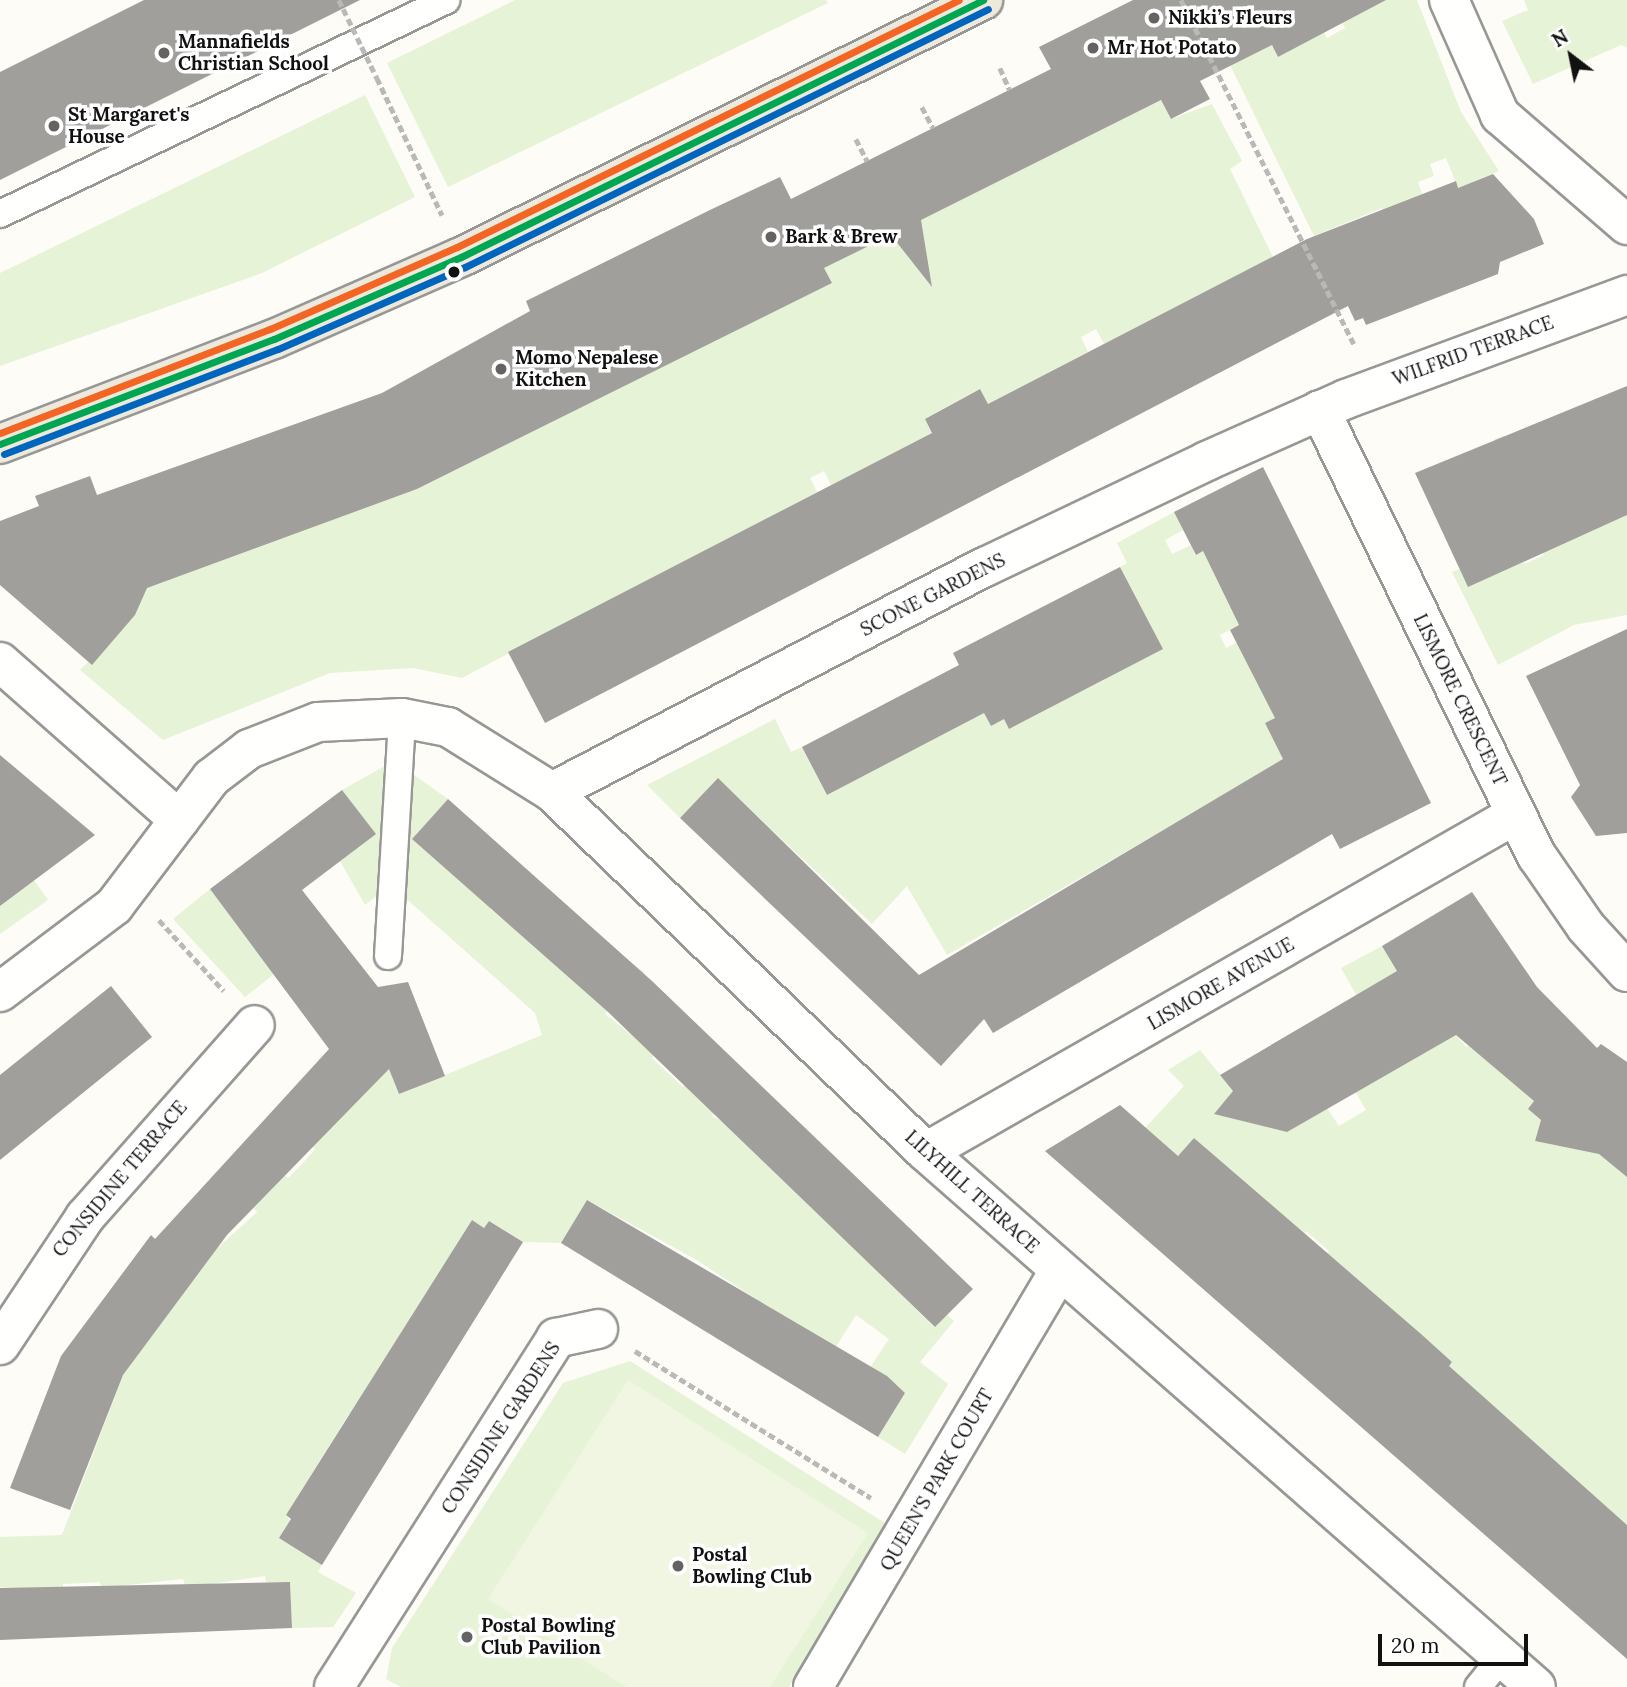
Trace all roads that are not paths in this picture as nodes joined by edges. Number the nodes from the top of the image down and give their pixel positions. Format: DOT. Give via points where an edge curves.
graph roads {
  1 [pos="446,0"];
  2 [pos="983,0"];
  3 [pos="1449,0"];
  4 [pos="0,214"];
  5 [pos="1627,225"];
  6 [pos="1627,295"];
  7 [pos="1320,410"];
  8 [pos="0,444"];
  9 [pos="0,662"];
  10 [pos="402,718"];
  11 [pos="552,792"];
  12 [pos="1515,815"];
  13 [pos="179,820"];
  14 [pos="388,956"];
  15 [pos="1627,972"];
  16 [pos="0,992"];
  17 [pos="255,1026"];
  18 [pos="926,1152"];
  19 [pos="1059,1271"];
  20 [pos="598,1329"];
  21 [pos="0,1345"];
  22 [pos="1502,1657"];
  23 [pos="334,1687"];
  24 [pos="813,1687"];
  25 [pos="1478,1687"];
  26 [pos="1536,1687"];
  1 -- 4 [label="lane"];
  2 -- 8 [label="main road" via="461,257 274,339"];
  3 -- 5 [label="street" via="1500,115"];
  6 -- 7 [label="street, WILFRID TERRACE"];
  7 -- 11 [label="street, SCONE GARDENS" via="985,567"];
  7 -- 12 [label="street, LISMORE CRESCENT"];
  9 -- 13 [label="street"];
  10 -- 11 [label="street, LILYHILL TERRACE" via="464,734"];
  10 -- 13 [label="street, LILYHILL TERRACE" via="318,722 277,736 222,769"];
  10 -- 14 [label="lane"];
  11 -- 18 [label="street, LILYHILL TERRACE"];
  12 -- 15 [label="street, LISMORE CRESCENT" via="1562,895"];
  12 -- 18 [label="street, LISMORE AVENUE"];
  13 -- 16 [label="street, LILYHILL TERRACE" via="129,888 75,940"];
  17 -- 21 [label="street, CONSIDINE TERRACE" via="85,1217"];
  18 -- 19 [label="street, LILYHILL TERRACE"];
  19 -- 22 [label="street, LILYHILL TERRACE"];
  19 -- 24 [label="street, QUEEN'S PARK COURT"];
  20 -- 23 [label="street, CONSIDINE GARDENS" via="556,1338"];
  22 -- 25 [label="lane"];
  22 -- 26 [label="street, LILYHILL TERRACE"];
}
